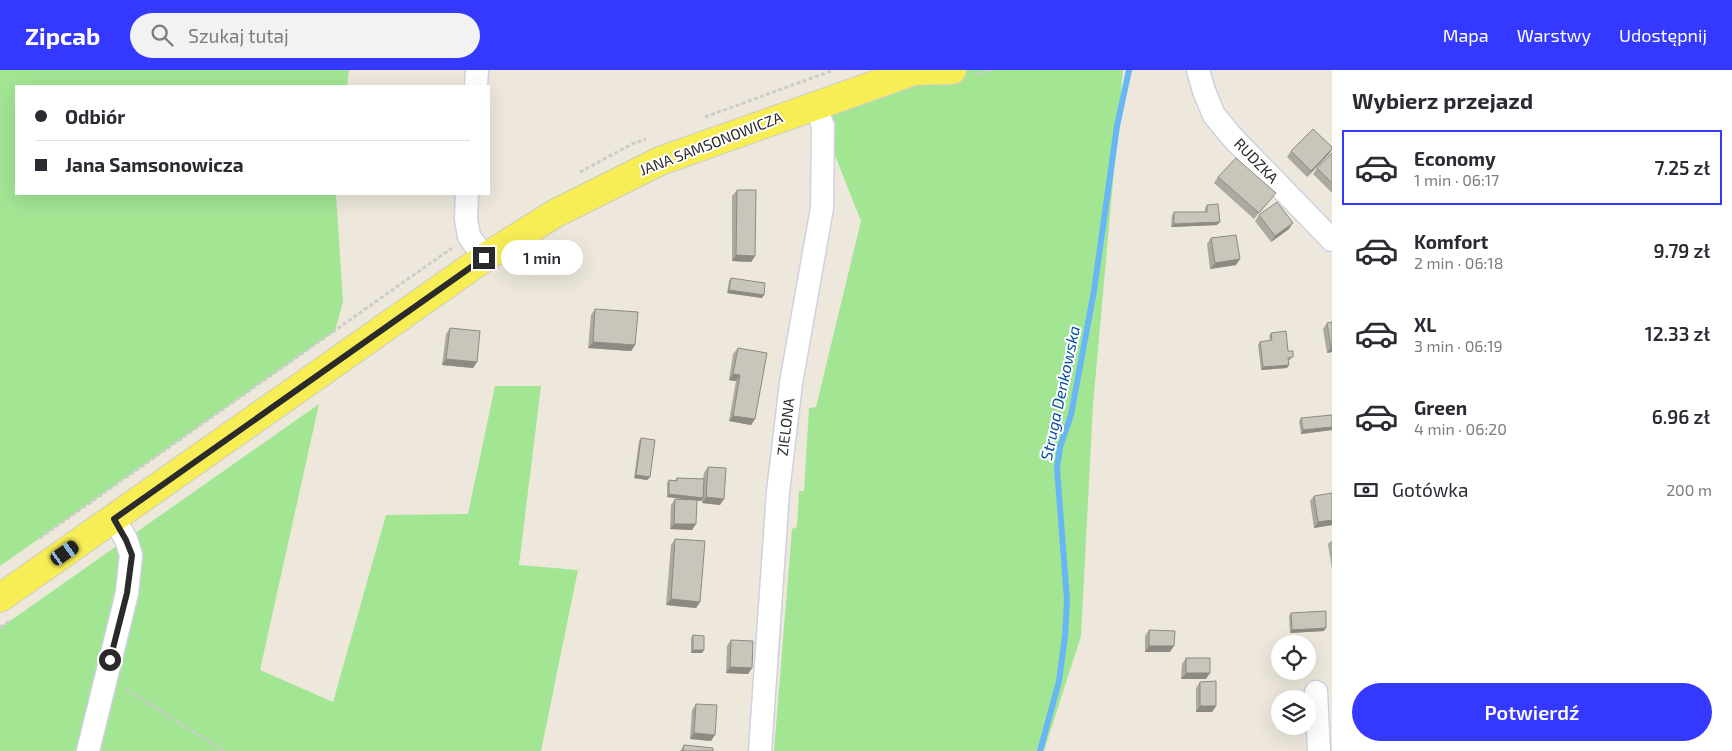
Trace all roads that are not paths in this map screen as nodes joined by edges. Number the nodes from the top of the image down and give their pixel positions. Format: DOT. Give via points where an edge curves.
graph roads {
  1 [pos="477,70"];
  2 [pos="914,70"];
  3 [pos="1198,70"];
  4 [pos="962,73"];
  5 [pos="476,85"];
  6 [pos="815,105"];
  7 [pos="467,195"];
  8 [pos="1332,240"];
  9 [pos="484,258"];
  10 [pos="114,519"];
  11 [pos="8,607"];
  12 [pos="1316,692"];
  13 [pos="88,751"];
  14 [pos="760,751"];
  15 [pos="1319,751"];
  1 -- 5 [label="street"];
  2 -- 4 [label="main road, JANA SAMSONOWICZA"];
  2 -- 6 [label="main road, JANA SAMSONOWICZA"];
  3 -- 8 [label="street, RUDZKA" via="1214,115"];
  6 -- 9 [label="main road, JANA SAMSONOWICZA" via="660,161 556,213"];
  6 -- 14 [label="street, ZIELONA" via="822,126 822,208 791,383 780,482"];
  7 -- 9 [label="street" via="469,236"];
  9 -- 10 [label="main road, JANA SAMSONOWICZA"];
  10 -- 11 [label="main road, JANA SAMSONOWICZA"];
  10 -- 13 [label="street" via="132,555 127,593"];
  12 -- 15 [label="street"];
}
